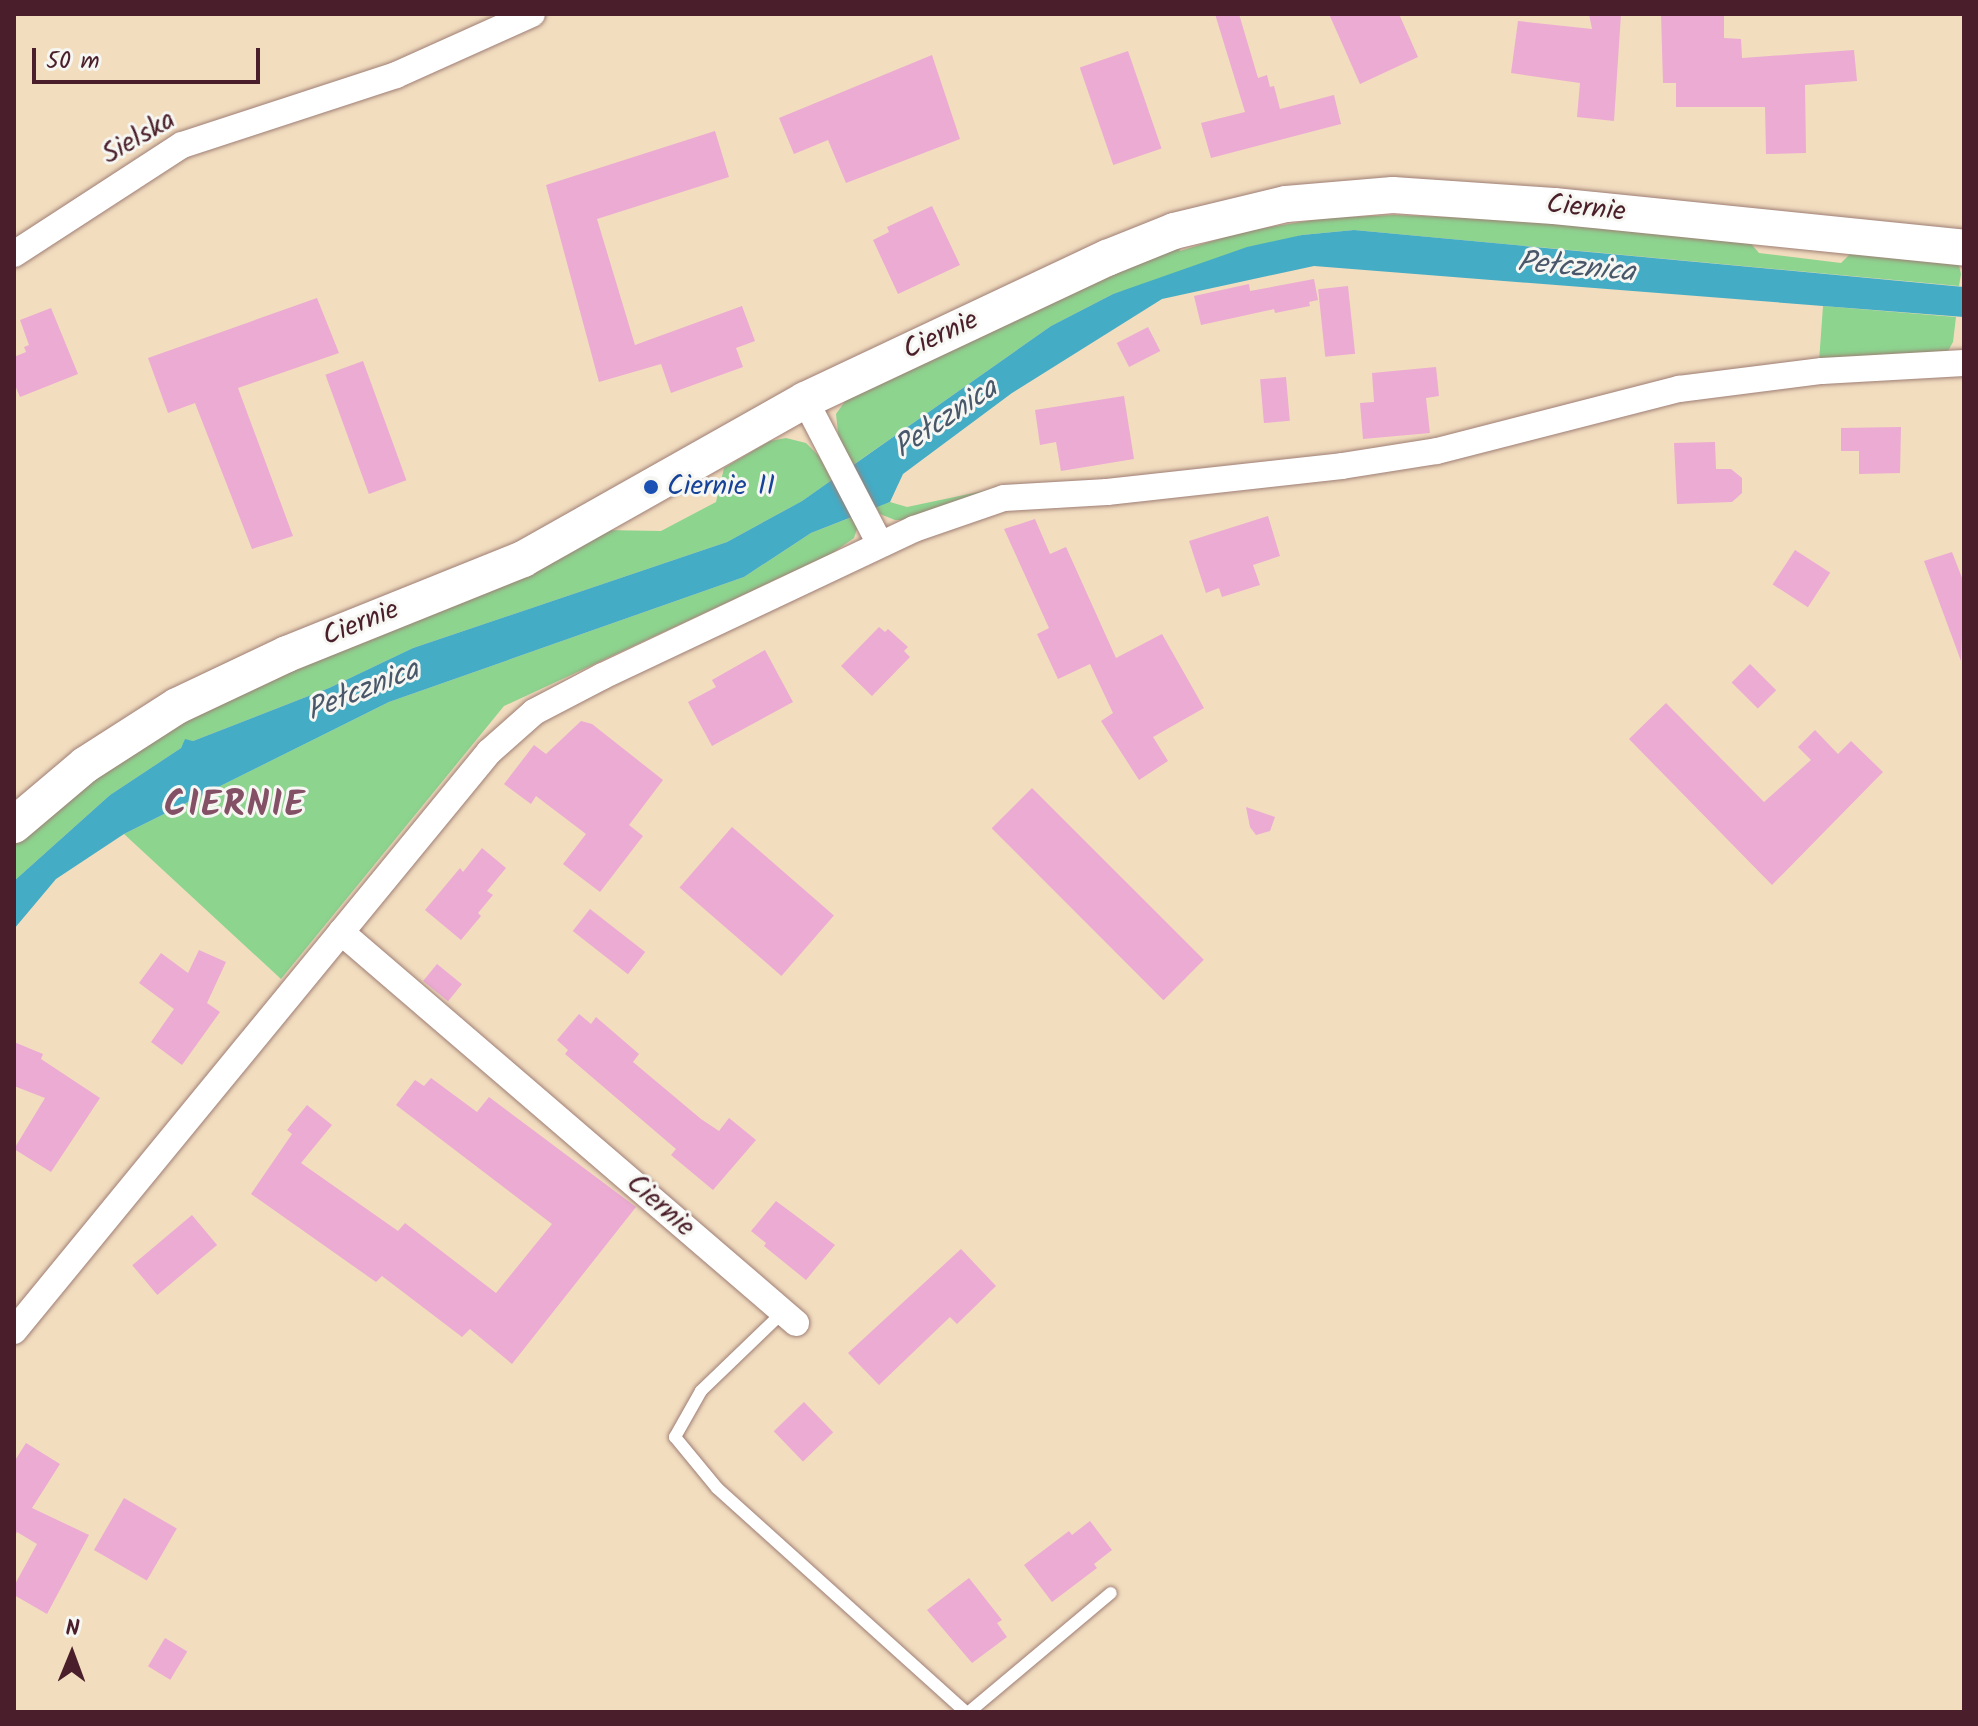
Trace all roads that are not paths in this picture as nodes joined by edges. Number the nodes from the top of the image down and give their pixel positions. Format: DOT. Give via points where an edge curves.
graph roads {
  1 [pos="532,14"];
  2 [pos="1964,248"];
  3 [pos="14,254"];
  4 [pos="1964,363"];
  5 [pos="805,400"];
  6 [pos="880,544"];
  7 [pos="14,825"];
  8 [pos="341,932"];
  9 [pos="789,1318"];
  10 [pos="14,1331"];
  11 [pos="1111,1593"];
  12 [pos="967,1712"];
  1 -- 3 [label="street, Sielska" via="396,75 182,145"];
  2 -- 5 [label="street, Ciernie" via="1460,198 1324,198 1174,231"];
  4 -- 6 [label="street" via="1822,371 1679,389 1437,451 1342,466 1004,498"];
  5 -- 6 [label="street"];
  5 -- 7 [label="street, Ciernie" via="523,559 287,654 177,706 85,765"];
  6 -- 8 [label="street" via="534,712 464,780"];
  8 -- 9 [label="street, Ciernie"];
  8 -- 10 [label="street"];
  9 -- 12 [label="lane" via="701,1391 675,1437 717,1488"];
  11 -- 12 [label="lane"];
}
